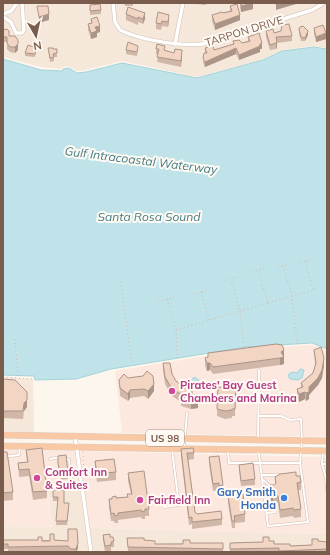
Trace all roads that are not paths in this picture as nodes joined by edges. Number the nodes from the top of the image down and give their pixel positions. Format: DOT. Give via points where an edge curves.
graph roads {
  1 [pos="17,3"];
  2 [pos="22,3"];
  3 [pos="113,3"];
  4 [pos="183,3"];
  5 [pos="324,3"];
  6 [pos="3,16"];
  7 [pos="175,44"];
  8 [pos="260,370"];
  9 [pos="187,413"];
  10 [pos="258,416"];
  11 [pos="3,435"];
  12 [pos="75,436"];
  13 [pos="184,438"];
  14 [pos="258,439"];
  15 [pos="302,440"];
  16 [pos="327,441"];
  17 [pos="3,446"];
  18 [pos="20,446"];
  19 [pos="77,447"];
  20 [pos="172,448"];
  21 [pos="184,449"];
  22 [pos="228,449"];
  23 [pos="257,450"];
  24 [pos="301,450"];
  25 [pos="325,451"];
  26 [pos="3,457"];
  27 [pos="50,459"];
  28 [pos="260,462"];
  29 [pos="300,463"];
  30 [pos="322,464"];
  31 [pos="327,464"];
  32 [pos="262,475"];
  33 [pos="286,475"];
  34 [pos="294,475"];
  35 [pos="302,475"];
  36 [pos="262,479"];
  37 [pos="72,484"];
  38 [pos="327,490"];
  39 [pos="272,491"];
  40 [pos="274,504"];
  41 [pos="164,507"];
  42 [pos="266,513"];
  43 [pos="91,552"];
  1 -- 6 [label="street"];
  2 -- 6 [label="street" via="22,33 16,33 11,22"];
  3 -- 7 [label="street, TARPON DRIVE" via="115,22 120,30"];
  4 -- 7 [label="street"];
  5 -- 7 [label="street, TARPON DRIVE" via="312,10 208,43"];
  8 -- 10 [label="lane"];
  9 -- 13 [label="lane"];
  10 -- 14 [label="lane"];
  10 -- 15 [label="lane" via="281,416 290,420 301,420"];
  11 -- 12 [label="highway, US 98"];
  12 -- 13 [label="highway, US 98"];
  12 -- 19 [label="street"];
  13 -- 14 [label="highway, US 98"];
  13 -- 21 [label="lane"];
  14 -- 15 [label="highway, US 98"];
  15 -- 16 [label="highway, US 98"];
  15 -- 24 [label="lane"];
  17 -- 18 [label="highway, US 98"];
  18 -- 19 [label="highway, US 98"];
  18 -- 26 [label="lane" via="19,455"];
  19 -- 20 [label="highway, US 98"];
  19 -- 43 [label="street"];
  20 -- 21 [label="highway, US 98"];
  20 -- 41 [label="lane" via="179,505"];
  21 -- 22 [label="highway, US 98"];
  22 -- 23 [label="highway, US 98"];
  22 -- 28 [label="lane" via="229,463"];
  23 -- 24 [label="highway, US 98"];
  23 -- 28 [label="lane"];
  24 -- 25 [label="highway, US 98"];
  24 -- 29 [label="lane"];
  25 -- 30 [label="lane"];
  27 -- 37 [label="lane" via="68,457"];
  28 -- 29 [label="lane"];
  28 -- 32 [label="lane"];
  29 -- 35 [label="lane"];
  30 -- 31 [label="lane"];
  30 -- 38 [label="lane"];
  32 -- 33 [label="lane"];
  32 -- 36 [label="lane"];
  34 -- 35 [label="lane"];
  35 -- 42 [label="lane" via="308,522 268,526"];
  36 -- 39 [label="lane" via="270,485"];
  36 -- 42 [label="lane"];
  40 -- 42 [label="lane" via="275,512"];
}
